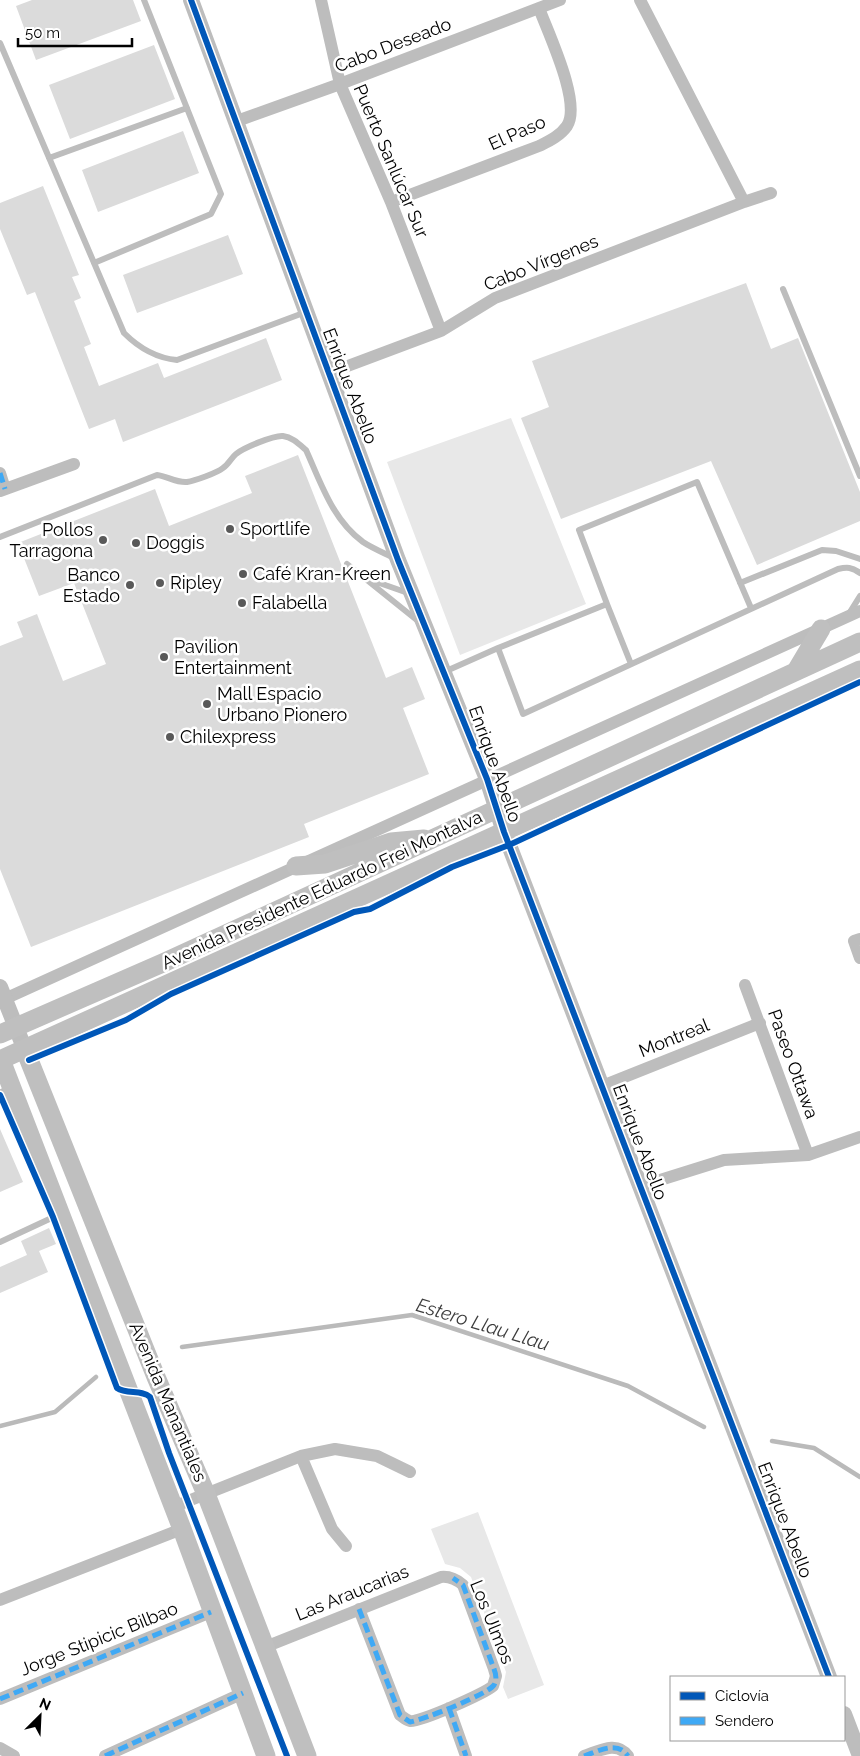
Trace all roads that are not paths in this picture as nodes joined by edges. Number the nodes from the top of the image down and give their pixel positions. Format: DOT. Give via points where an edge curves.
graph roads {
  1 [pos="144,0"];
  2 [pos="191,0"];
  3 [pos="321,0"];
  4 [pos="560,0"];
  5 [pos="640,0"];
  6 [pos="539,8"];
  7 [pos="0,43"];
  8 [pos="340,84"];
  9 [pos="187,108"];
  10 [pos="237,121"];
  11 [pos="49,158"];
  12 [pos="771,193"];
  13 [pos="391,202"];
  14 [pos="744,202"];
  15 [pos="94,263"];
  16 [pos="783,289"];
  17 [pos="306,312"];
  18 [pos="441,332"];
  19 [pos="329,374"];
  20 [pos="74,464"];
  21 [pos="0,473"];
  22 [pos="860,476"];
  23 [pos="3,490"];
  24 [pos="0,537"];
  25 [pos="860,559"];
  26 [pos="398,560"];
  27 [pos="347,564"];
  28 [pos="860,572"];
  29 [pos="360,575"];
  30 [pos="740,583"];
  31 [pos="412,595"];
  32 [pos="860,596"];
  33 [pos="607,604"];
  34 [pos="751,608"];
  35 [pos="860,611"];
  36 [pos="846,617"];
  37 [pos="425,626"];
  38 [pos="821,629"];
  39 [pos="860,642"];
  40 [pos="498,648"];
  41 [pos="631,664"];
  42 [pos="860,670"];
  43 [pos="796,671"];
  44 [pos="444,672"];
  45 [pos="487,779"];
  46 [pos="497,809"];
  47 [pos="504,832"];
  48 [pos="433,839"];
  49 [pos="296,866"];
  50 [pos="860,939"];
  51 [pos="860,958"];
  52 [pos="745,984"];
  53 [pos="2,995"];
  54 [pos="760,1023"];
  55 [pos="8,1030"];
  56 [pos="25,1050"];
  57 [pos="0,1060"];
  58 [pos="602,1086"];
  59 [pos="6,1093"];
  60 [pos="860,1137"];
  61 [pos="808,1156"];
  62 [pos="640,1186"];
  63 [pos="60,1214"];
  64 [pos="0,1242"];
  65 [pos="301,1456"];
  66 [pos="410,1472"];
  67 [pos="206,1494"];
  68 [pos="173,1507"];
  69 [pos="182,1529"];
  70 [pos="346,1546"];
  71 [pos="453,1578"];
  72 [pos="0,1600"];
  73 [pos="359,1609"];
  74 [pos="211,1612"];
  75 [pos="265,1647"];
  76 [pos="830,1676"];
  77 [pos="243,1694"];
  78 [pos="0,1699"];
  79 [pos="449,1708"];
  80 [pos="845,1717"];
  81 [pos="0,1748"];
  82 [pos="14,1756"];
  83 [pos="105,1756"];
  84 [pos="266,1756"];
  85 [pos="307,1756"];
  86 [pos="466,1756"];
  87 [pos="584,1756"];
  88 [pos="628,1756"];
  89 [pos="860,1756"];
  1 -- 9 [label="lane"];
  2 -- 10 [label="street, Enrique Abello"];
  3 -- 8 [label="street, Puerto Sanlúcar Sur"];
  4 -- 6 [label="street, Cabo Deseado"];
  5 -- 14 [label="street"];
  6 -- 8 [label="street, Cabo Deseado"];
  6 -- 13 [label="street, El Paso" via="568,87 572,106 568,124 557,137 539,146"];
  7 -- 11 [label="lane"];
  8 -- 10 [label="street, Cabo Deseado"];
  8 -- 13 [label="street, Puerto Sanlúcar Sur"];
  9 -- 11 [label="lane"];
  9 -- 15 [label="lane" via="221,194 217,205 211,214"];
  10 -- 17 [label="street, Enrique Abello"];
  11 -- 15 [label="lane"];
  12 -- 14 [label="street, Cabo Vírgenes"];
  13 -- 18 [label="street, Puerto Sanlúcar Sur"];
  14 -- 18 [label="street, Cabo Vírgenes" via="495,298"];
  15 -- 17 [label="lane" via="124,333 138,346 165,359 176,360"];
  16 -- 22 [label="lane"];
  17 -- 19 [label="street, Enrique Abello"];
  18 -- 19 [label="street, Cabo Vírgenes"];
  19 -- 26 [label="street, Enrique Abello"];
  20 -- 23 [label="street"];
  21 -- 23 [label="street"];
  24 -- 26 [label="lane" via="156,475 188,482 222,469 242,449 281,436 299,443 306,450 334,512 346,526 363,542"];
  25 -- 30 [label="lane" via="822,550"];
  26 -- 31 [label="street, Enrique Abello"];
  27 -- 29 [label="lane"];
  28 -- 34 [label="lane" via="854,568 838,569"];
  29 -- 31 [label="lane"];
  29 -- 37 [label="lane"];
  30 -- 33 [label="lane" via="697,482 579,530"];
  30 -- 34 [label="lane"];
  31 -- 37 [label="street, Enrique Abello"];
  32 -- 36 [label="lane"];
  33 -- 40 [label="lane"];
  33 -- 41 [label="lane"];
  34 -- 41 [label="lane"];
  35 -- 36 [label="street, Avenida Presidente Eduardo Frei Montalva"];
  36 -- 38 [label="street, Avenida Presidente Eduardo Frei Montalva"];
  37 -- 44 [label="street, Enrique Abello"];
  38 -- 43 [label="main road"];
  38 -- 45 [label="street, Avenida Presidente Eduardo Frei Montalva"];
  39 -- 43 [label="main road, Avenida Presidente Eduardo Frei Montalva"];
  40 -- 41 [label="lane" via="523,714"];
  40 -- 44 [label="lane"];
  42 -- 47 [label="main road, Avenida Presidente Eduardo Frei Montalva"];
  43 -- 46 [label="main road, Avenida Presidente Eduardo Frei Montalva"];
  44 -- 45 [label="street, Enrique Abello"];
  45 -- 46 [label="street, Enrique Abello"];
  45 -- 49 [label="street, Avenida Presidente Eduardo Frei Montalva"];
  46 -- 47 [label="street, Enrique Abello"];
  46 -- 48 [label="main road, Avenida Presidente Eduardo Frei Montalva"];
  47 -- 56 [label="main road, Avenida Presidente Eduardo Frei Montalva"];
  47 -- 58 [label="street, Enrique Abello"];
  48 -- 49 [label="main road" via="400,840 335,862"];
  48 -- 55 [label="main road, Avenida Presidente Eduardo Frei Montalva"];
  49 -- 53 [label="street, Avenida Presidente Eduardo Frei Montalva"];
  50 -- 51 [label="street" via="854,941"];
  52 -- 54 [label="street, Paseo Ottawa"];
  53 -- 55 [label="street"];
  54 -- 58 [label="street, Montreal"];
  54 -- 61 [label="street, Paseo Ottawa"];
  55 -- 56 [label="street"];
  56 -- 57 [label="main road, Avenida Presidente Eduardo Frei Montalva"];
  56 -- 67 [label="main road, Avenida Manantiales"];
  57 -- 59 [label="main road, Avenida Manantiales"];
  58 -- 62 [label="street, Enrique Abello"];
  59 -- 63 [label="main road, Avenida Manantiales"];
  60 -- 61 [label="street"];
  61 -- 62 [label="street" via="724,1160"];
  62 -- 76 [label="street, Enrique Abello"];
  63 -- 64 [label="lane"];
  63 -- 68 [label="main road, Avenida Manantiales"];
  65 -- 66 [label="street" via="335,1449 377,1456"];
  65 -- 67 [label="street"];
  65 -- 70 [label="street" via="332,1529"];
  67 -- 68 [label="street"];
  67 -- 75 [label="main road, Avenida Manantiales"];
  68 -- 69 [label="main road, Avenida Manantiales"];
  69 -- 72 [label="street"];
  69 -- 74 [label="main road, Avenida Manantiales"];
  71 -- 73 [label="street, Las Araucarias" via="441,1577"];
  71 -- 79 [label="street, Los Ulmos" via="463,1585 494,1669 495,1681 490,1689"];
  73 -- 75 [label="street, Las Araucarias"];
  73 -- 79 [label="street" via="404,1719 417,1721"];
  74 -- 77 [label="main road, Avenida Manantiales"];
  74 -- 78 [label="street, Jorge Stipicic Bilbao"];
  75 -- 85 [label="main road, Avenida Manantiales"];
  77 -- 83 [label="street"];
  77 -- 84 [label="main road, Avenida Manantiales"];
  79 -- 86 [label="street"];
  80 -- 89 [label="street"];
  81 -- 82 [label="street"];
  87 -- 88 [label="street" via="617,1747"];
}
